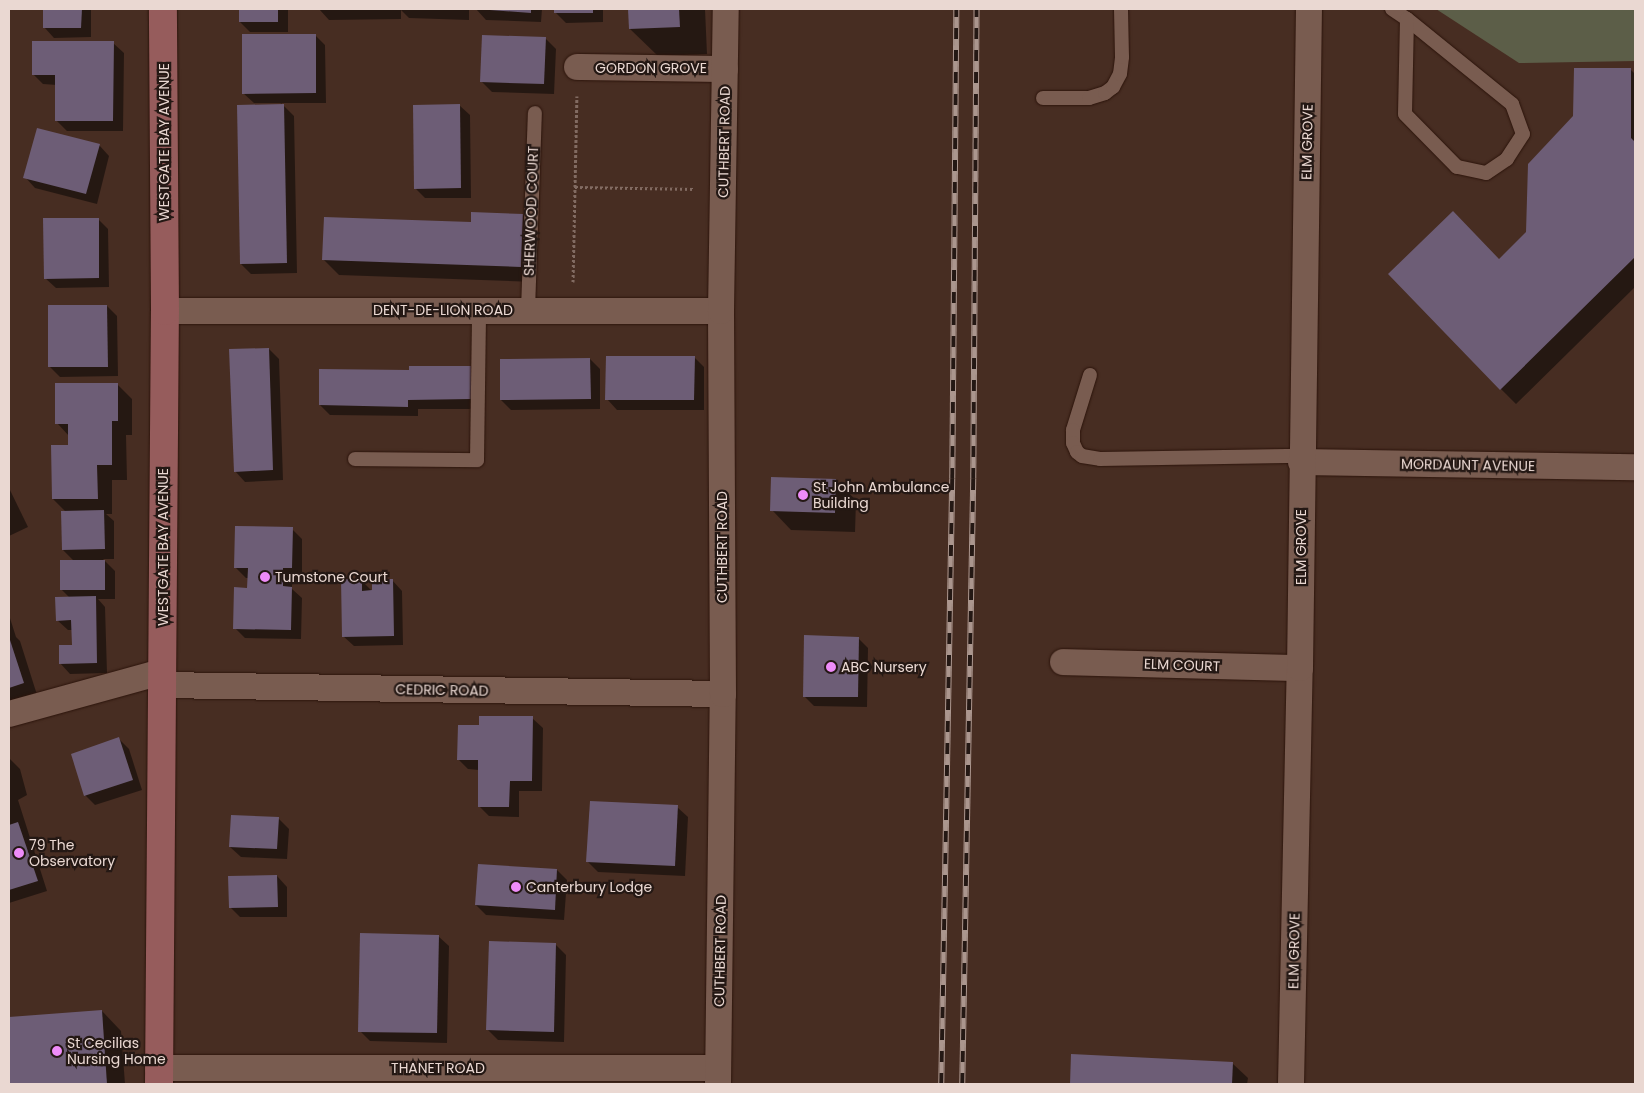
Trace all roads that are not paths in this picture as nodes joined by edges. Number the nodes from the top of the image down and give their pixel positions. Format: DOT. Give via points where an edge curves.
graph roads {
  1 [pos="162,9"];
  2 [pos="726,9"];
  3 [pos="1121,9"];
  4 [pos="1309,9"];
  5 [pos="1392,9"];
  6 [pos="1407,19"];
  7 [pos="577,67"];
  8 [pos="725,69"];
  9 [pos="1043,98"];
  10 [pos="535,113"];
  11 [pos="479,310"];
  12 [pos="528,310"];
  13 [pos="165,311"];
  14 [pos="722,311"];
  15 [pos="1090,376"];
  16 [pos="355,459"];
  17 [pos="1302,459"];
  18 [pos="1635,467"];
  19 [pos="1063,662"];
  20 [pos="1300,668"];
  21 [pos="162,679"];
  22 [pos="723,694"];
  23 [pos="9,714"];
  24 [pos="159,1076"];
  25 [pos="718,1076"];
  26 [pos="1291,1084"];
  1 -- 13 [label="street, WESTGATE BAY AVENUE"];
  2 -- 8 [label="street, CUTHBERT ROAD"];
  3 -- 9 [label="lane" via="1122,57 1120,74 1113,87 1089,98"];
  4 -- 17 [label="street, ELM GROVE"];
  5 -- 6 [label="lane"];
  6 -- 6 [label="lane" via="1512,104 1523,134 1507,159 1486,173 1457,167 1405,114"];
  7 -- 8 [label="street, GORDON GROVE"];
  8 -- 14 [label="street, CUTHBERT ROAD"];
  10 -- 12 [label="lane, SHERWOOD COURT"];
  11 -- 12 [label="street, DENT-DE-LION ROAD"];
  11 -- 13 [label="street, DENT-DE-LION ROAD"];
  11 -- 16 [label="lane" via="477,460"];
  12 -- 14 [label="street, DENT-DE-LION ROAD"];
  13 -- 21 [label="street, WESTGATE BAY AVENUE"];
  14 -- 22 [label="street, CUTHBERT ROAD"];
  15 -- 17 [label="lane" via="1073,430 1073,443 1082,456 1100,459"];
  17 -- 18 [label="street, MORDAUNT AVENUE"];
  17 -- 20 [label="street, ELM GROVE"];
  19 -- 20 [label="street, ELM COURT"];
  20 -- 26 [label="street, ELM GROVE"];
  21 -- 22 [label="street, CEDRIC ROAD"];
  21 -- 23 [label="street, CEDRIC ROAD"];
  21 -- 24 [label="street, WESTGATE BAY AVENUE"];
  22 -- 25 [label="street, CUTHBERT ROAD"];
  24 -- 25 [label="street, THANET ROAD"];
}
